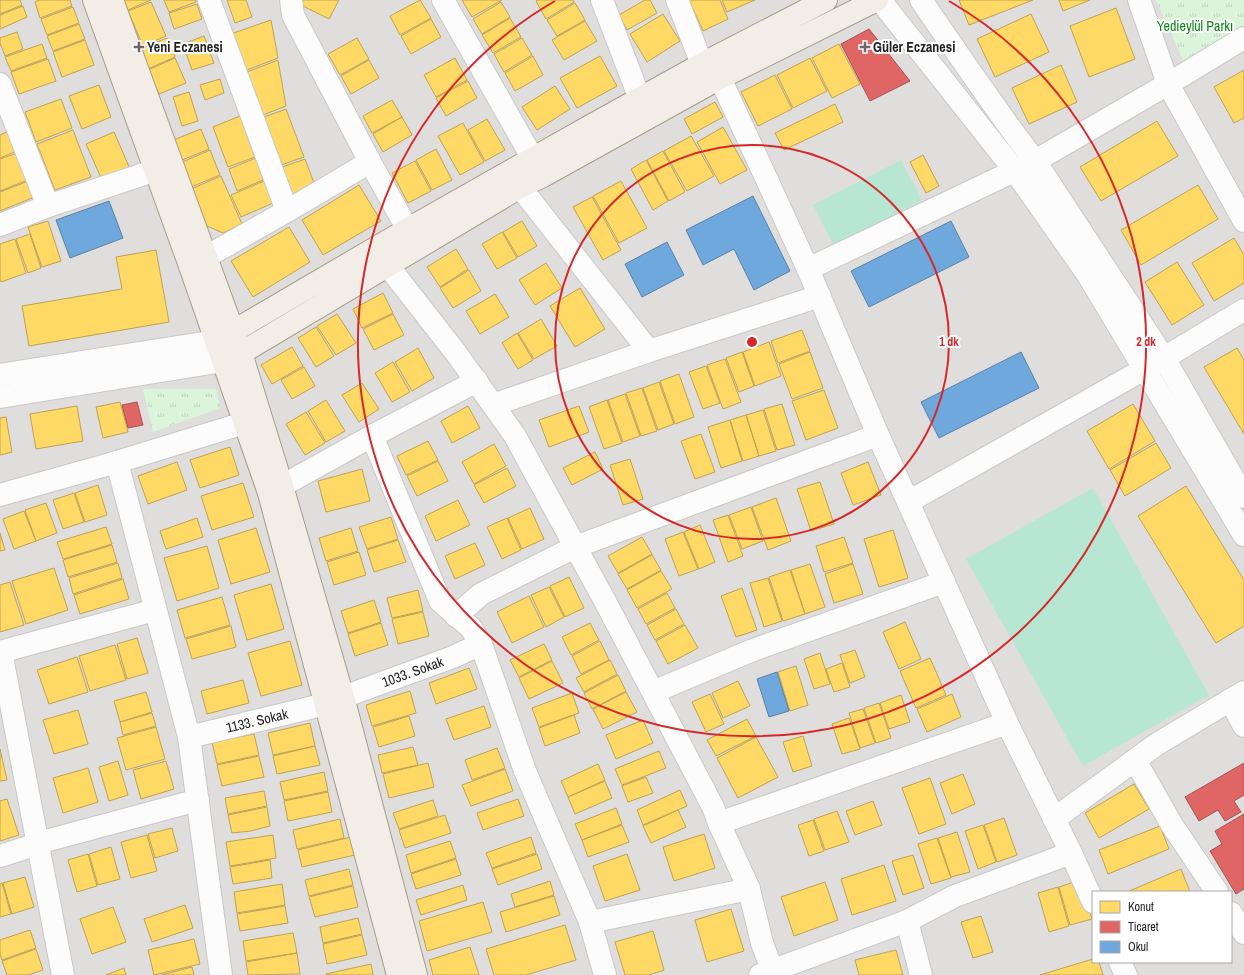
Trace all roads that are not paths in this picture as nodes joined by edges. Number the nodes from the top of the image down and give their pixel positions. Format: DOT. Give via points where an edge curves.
graph roads {
  1 [pos="94,0"];
  2 [pos="112,0"];
  3 [pos="209,0"];
  4 [pos="291,0"];
  5 [pos="443,0"];
  6 [pos="602,0"];
  7 [pos="677,0"];
  8 [pos="826,0"];
  9 [pos="877,0"];
  10 [pos="880,0"];
  11 [pos="921,0"];
  12 [pos="1139,0"];
  13 [pos="1244,38"];
  14 [pos="702,64"];
  15 [pos="720,78"];
  16 [pos="0,84"];
  17 [pos="1168,84"];
  18 [pos="640,99"];
  19 [pos="1035,161"];
  20 [pos="370,162"];
  21 [pos="538,167"];
  22 [pos="156,170"];
  23 [pos="1016,171"];
  24 [pos="520,187"];
  25 [pos="48,206"];
  26 [pos="287,211"];
  27 [pos="1244,221"];
  28 [pos="0,225"];
  29 [pos="408,229"];
  30 [pos="418,248"];
  31 [pos="198,262"];
  32 [pos="388,266"];
  33 [pos="808,269"];
  34 [pos="820,296"];
  35 [pos="1244,310"];
  36 [pos="228,347"];
  37 [pos="649,351"];
  38 [pos="1164,358"];
  39 [pos="1144,369"];
  40 [pos="0,375"];
  41 [pos="477,381"];
  42 [pos="0,397"];
  43 [pos="493,405"];
  44 [pos="244,423"];
  45 [pos="878,434"];
  46 [pos="372,436"];
  47 [pos="117,462"];
  48 [pos="275,489"];
  49 [pos="0,495"];
  50 [pos="1244,497"];
  51 [pos="908,502"];
  52 [pos="1244,535"];
  53 [pos="575,546"];
  54 [pos="944,582"];
  55 [pos="155,610"];
  56 [pos="456,616"];
  57 [pos="481,644"];
  58 [pos="0,652"];
  59 [pos="653,692"];
  60 [pos="1237,696"];
  61 [pos="334,701"];
  62 [pos="1007,723"];
  63 [pos="1244,726"];
  64 [pos="189,737"];
  65 [pos="1135,760"];
  66 [pos="198,800"];
  67 [pos="1054,820"];
  68 [pos="719,823"];
  69 [pos="38,844"];
  70 [pos="1071,853"];
  71 [pos="0,856"];
  72 [pos="749,889"];
  73 [pos="1216,891"];
  74 [pos="1092,900"];
  75 [pos="1232,915"];
  76 [pos="906,921"];
  77 [pos="590,922"];
  78 [pos="1244,933"];
  79 [pos="1120,963"];
  80 [pos="769,974"];
  81 [pos="64,975"];
  82 [pos="221,975"];
  83 [pos="398,975"];
  84 [pos="416,975"];
  85 [pos="605,975"];
  86 [pos="921,975"];
  87 [pos="1126,975"];
  1 -- 22 [label="main road"];
  2 -- 31 [label="main road"];
  3 -- 26 [label="street"];
  4 -- 20 [label="street" via="293,15"];
  5 -- 21 [label="street"];
  6 -- 18 [label="street"];
  7 -- 14 [label="street"];
  8 -- 14 [label="main road"];
  9 -- 15 [label="main road"];
  10 -- 23 [label="street"];
  11 -- 19 [label="street"];
  12 -- 17 [label="street"];
  13 -- 17 [label="street"];
  14 -- 15 [label="street"];
  14 -- 18 [label="main road"];
  15 -- 21 [label="main road"];
  15 -- 33 [label="street"];
  16 -- 25 [label="street"];
  17 -- 19 [label="street"];
  17 -- 27 [label="street"];
  18 -- 21 [label="main road"];
  19 -- 23 [label="street"];
  19 -- 38 [label="street"];
  20 -- 26 [label="street"];
  20 -- 29 [label="street"];
  21 -- 24 [label="main road"];
  21 -- 29 [label="main road"];
  22 -- 25 [label="street"];
  22 -- 31 [label="main road"];
  23 -- 33 [label="street"];
  23 -- 39 [label="street" via="1088,275"];
  24 -- 30 [label="main road"];
  24 -- 37 [label="street"];
  25 -- 28 [label="street"];
  26 -- 31 [label="street"];
  29 -- 30 [label="street"];
  29 -- 36 [label="main road"];
  30 -- 32 [label="main road"];
  31 -- 36 [label="main road"];
  32 -- 36 [label="main road"];
  32 -- 41 [label="street"];
  33 -- 34 [label="street"];
  34 -- 37 [label="street"];
  34 -- 45 [label="street"];
  35 -- 38 [label="street"];
  36 -- 40 [label="street"];
  36 -- 42 [label="street"];
  36 -- 44 [label="main road"];
  36 -- 48 [label="main road"];
  37 -- 43 [label="street"];
  38 -- 39 [label="street"];
  38 -- 50 [label="street"];
  39 -- 51 [label="street"];
  39 -- 52 [label="street"];
  41 -- 43 [label="street"];
  41 -- 46 [label="street"];
  43 -- 53 [label="street" via="515,436"];
  44 -- 47 [label="street"];
  44 -- 48 [label="main road"];
  45 -- 51 [label="street"];
  45 -- 53 [label="street"];
  46 -- 48 [label="street"];
  46 -- 56 [label="street" via="440,601"];
  47 -- 49 [label="street"];
  47 -- 55 [label="street"];
  48 -- 61 [label="main road"];
  51 -- 54 [label="street"];
  53 -- 56 [label="street" via="481,594"];
  53 -- 59 [label="street"];
  54 -- 59 [label="street" via="753,650"];
  54 -- 62 [label="street"];
  55 -- 58 [label="street"];
  55 -- 64 [label="street"];
  56 -- 57 [label="street" via="471,628"];
  57 -- 61 [label="street, 1033. Sokak"];
  57 -- 77 [label="street" via="525,771"];
  58 -- 69 [label="street"];
  59 -- 68 [label="street"];
  60 -- 63 [label="street"];
  60 -- 65 [label="street"];
  61 -- 64 [label="street, 1133. Sokak"];
  61 -- 83 [label="main road"];
  61 -- 84 [label="main road"];
  62 -- 67 [label="street"];
  62 -- 68 [label="street"];
  64 -- 66 [label="street"];
  65 -- 67 [label="street"];
  65 -- 73 [label="street" via="1172,825"];
  66 -- 69 [label="street"];
  66 -- 82 [label="street"];
  67 -- 70 [label="street"];
  68 -- 72 [label="street"];
  69 -- 71 [label="street"];
  69 -- 81 [label="street"];
  70 -- 74 [label="street"];
  70 -- 76 [label="street" via="955,896"];
  72 -- 77 [label="street"];
  72 -- 80 [label="street"];
  75 -- 78 [label="street"];
  76 -- 80 [label="street"];
  76 -- 86 [label="street"];
  77 -- 85 [label="street"];
  79 -- 87 [label="street"];
}
